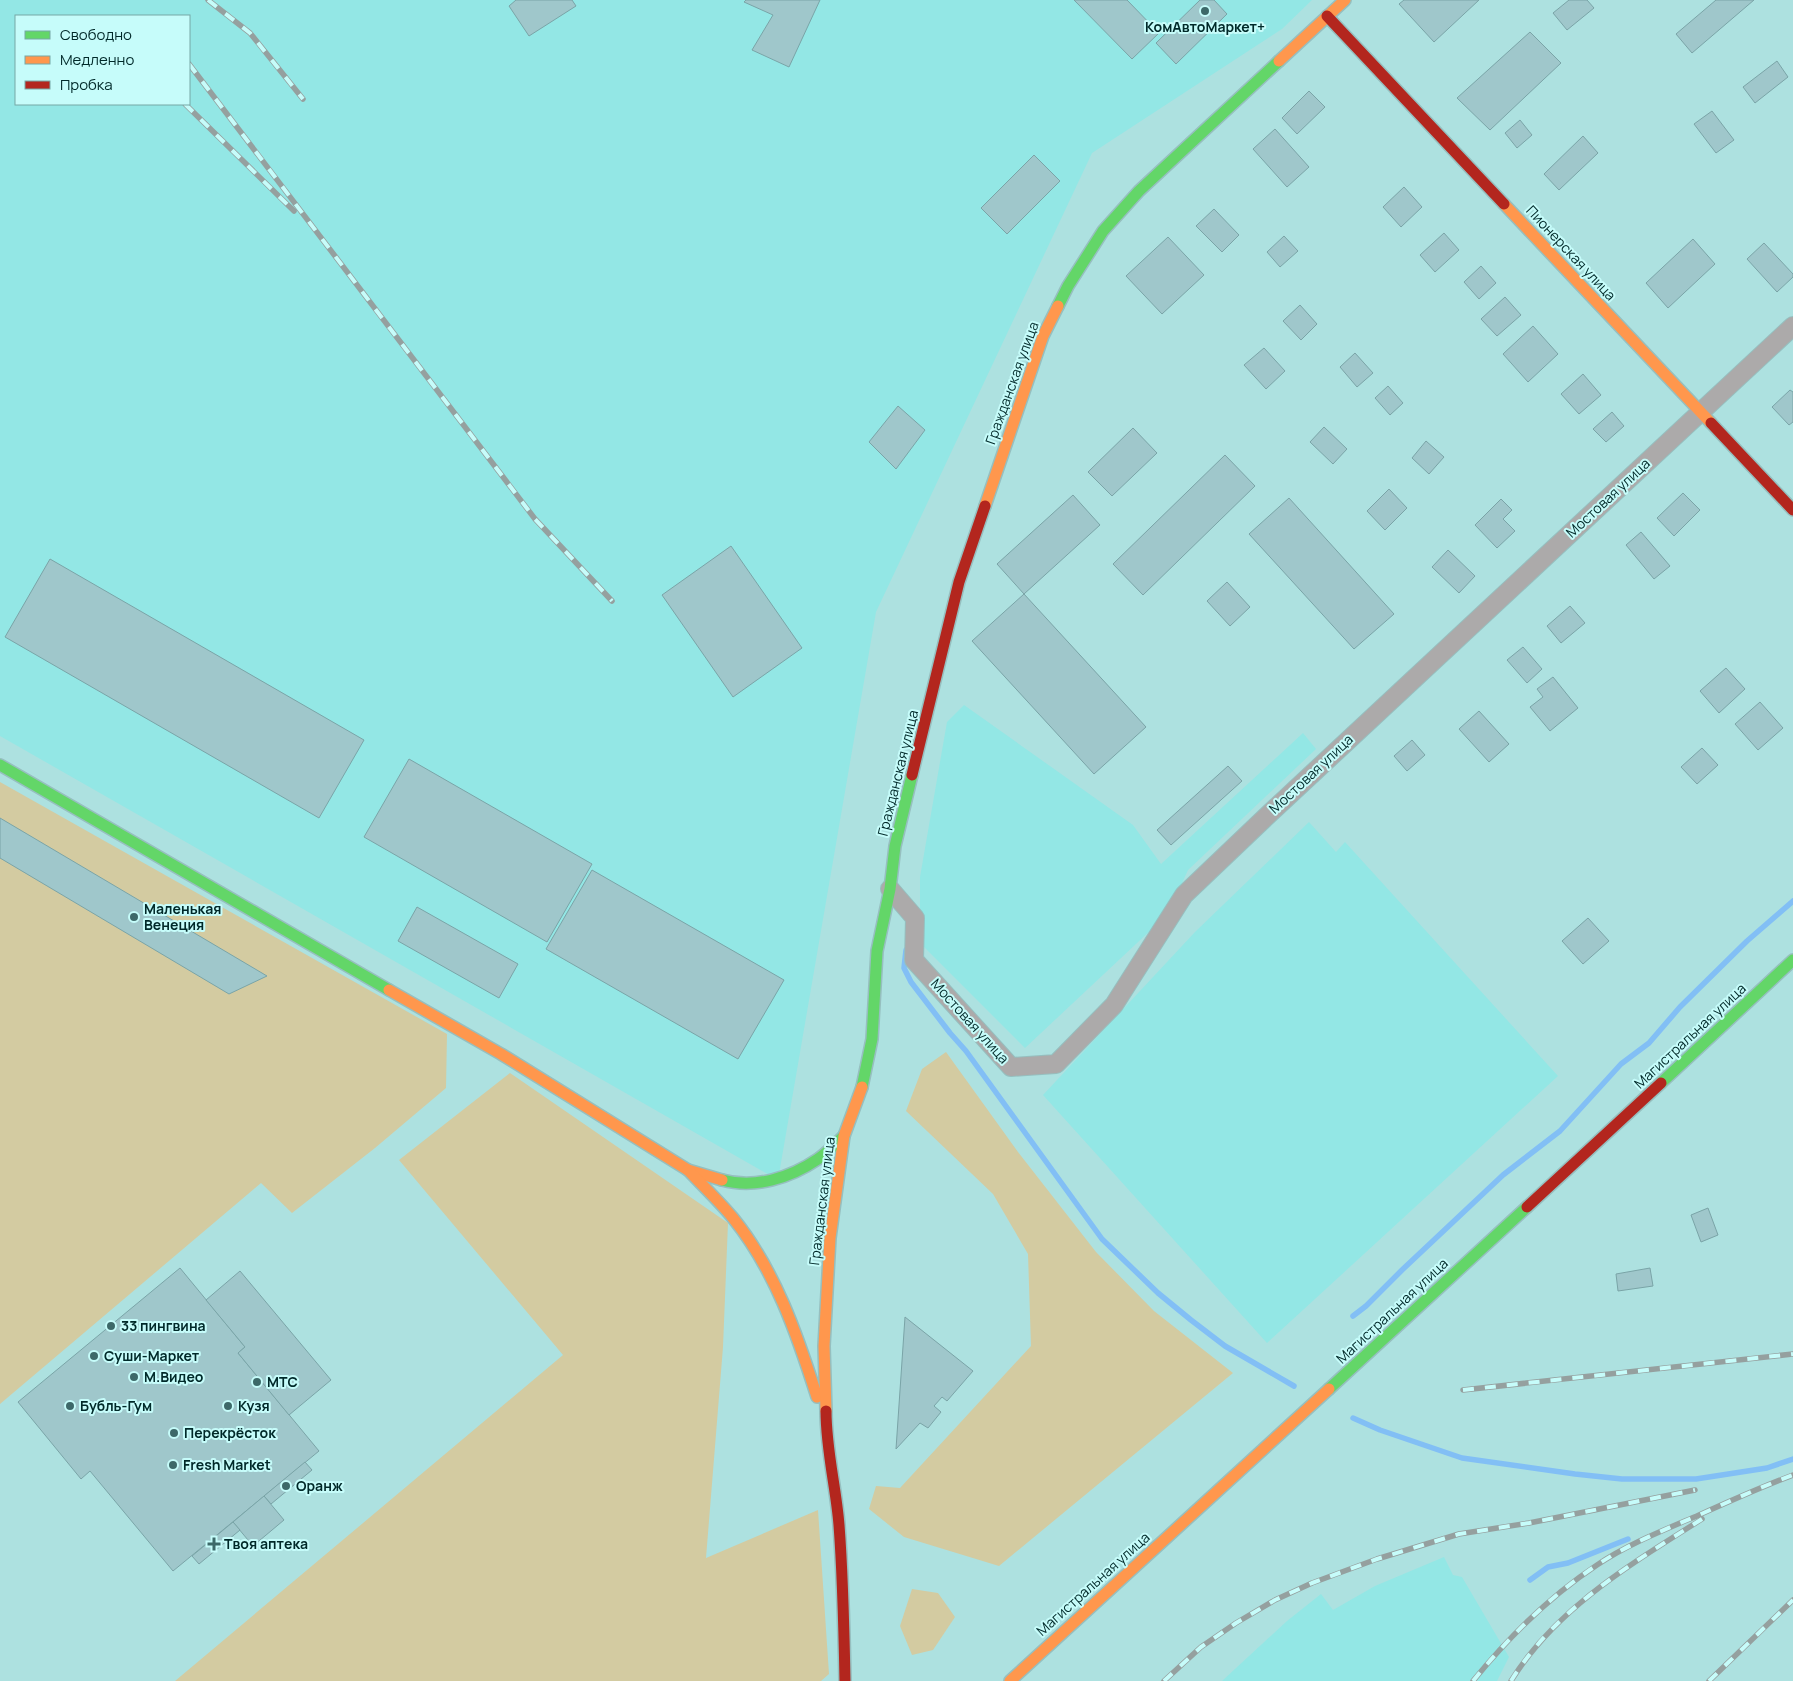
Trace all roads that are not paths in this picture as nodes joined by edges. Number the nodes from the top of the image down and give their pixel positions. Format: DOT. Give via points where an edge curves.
graph roads {
  1 [pos="1345,0"];
  2 [pos="1327,16"];
  3 [pos="1793,326"];
  4 [pos="1700,412"];
  5 [pos="1793,510"];
  6 [pos="0,765"];
  7 [pos="890,889"];
  8 [pos="1793,960"];
  9 [pos="844,1136"];
  10 [pos="688,1170"];
  11 [pos="826,1429"];
  12 [pos="845,1681"];
  13 [pos="1010,1681"];
  1 -- 2 [label="street, Гражданская улица"];
  2 -- 4 [label="street, Пионерская улица"];
  2 -- 7 [label="street, Гражданская улица" via="1139,191 1103,231 1068,286 1043,336 959,582 895,846"];
  3 -- 4 [label="street, Мостовая улица"];
  4 -- 5 [label="street, Пионерская улица"];
  4 -- 7 [label="street, Мостовая улица" via="1184,895 1114,1006 1056,1064 1011,1067 914,960 915,918"];
  6 -- 10 [label="street" via="501,1054"];
  7 -- 9 [label="street, Гражданская улица" via="877,951 872,1039 860,1092"];
  8 -- 13 [label="street, Магистральная улица"];
  9 -- 10 [label="street" via="818,1159 789,1175 762,1183 730,1182"];
  9 -- 11 [label="street, Гражданская улица" via="830,1238 824,1346"];
  10 -- 11 [label="street" via="733,1218 769,1272 799,1340"];
  11 -- 12 [label="street, Гражданская улица" via="839,1524"];
}
